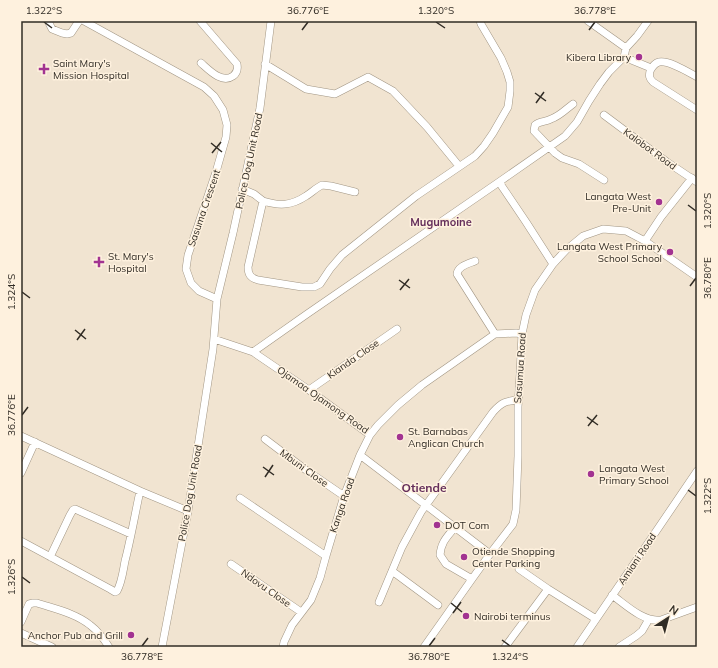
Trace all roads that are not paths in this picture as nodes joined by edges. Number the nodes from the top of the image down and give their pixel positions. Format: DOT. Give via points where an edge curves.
graph roads {
  1 [pos="49,21"];
  2 [pos="79,21"];
  3 [pos="84,21"];
  4 [pos="200,21"];
  5 [pos="271,21"];
  6 [pos="480,21"];
  7 [pos="588,21"];
  8 [pos="648,21"];
  9 [pos="626,48"];
  10 [pos="624,57"];
  11 [pos="201,64"];
  12 [pos="265,64"];
  13 [pos="651,68"];
  14 [pos="697,77"];
  15 [pos="573,104"];
  16 [pos="697,110"];
  17 [pos="604,115"];
  18 [pos="549,148"];
  19 [pos="459,166"];
  20 [pos="604,180"];
  21 [pos="694,180"];
  22 [pos="499,182"];
  23 [pos="242,189"];
  24 [pos="355,192"];
  25 [pos="263,201"];
  26 [pos="645,241"];
  27 [pos="475,260"];
  28 [pos="552,264"];
  29 [pos="697,276"];
  30 [pos="217,299"];
  31 [pos="397,329"];
  32 [pos="495,334"];
  33 [pos="522,334"];
  34 [pos="214,338"];
  35 [pos="253,352"];
  36 [pos="309,390"];
  37 [pos="518,400"];
  38 [pos="370,435"];
  39 [pos="21,436"];
  40 [pos="265,439"];
  41 [pos="35,442"];
  42 [pos="360,455"];
  43 [pos="697,471"];
  44 [pos="21,473"];
  45 [pos="140,491"];
  46 [pos="344,496"];
  47 [pos="240,498"];
  48 [pos="425,505"];
  49 [pos="188,511"];
  50 [pos="455,527"];
  51 [pos="132,534"];
  52 [pos="21,541"];
  53 [pos="490,554"];
  54 [pos="326,556"];
  55 [pos="50,557"];
  56 [pos="231,564"];
  57 [pos="519,569"];
  58 [pos="392,571"];
  59 [pos="472,579"];
  60 [pos="548,589"];
  61 [pos="612,595"];
  62 [pos="379,602"];
  63 [pos="438,605"];
  64 [pos="697,606"];
  65 [pos="301,612"];
  66 [pos="596,619"];
  67 [pos="649,619"];
  68 [pos="21,622"];
  69 [pos="21,633"];
  70 [pos="52,647"];
  71 [pos="109,647"];
  72 [pos="162,647"];
  73 [pos="283,647"];
  74 [pos="424,647"];
  75 [pos="506,647"];
  76 [pos="577,647"];
  77 [pos="619,647"];
  1 -- 2 [label="street" via="52,29 67,34"];
  3 -- 30 [label="street, Sasuma Crescent" via="204,87 223,110 227,125 226,136 188,255 186,270 191,283 199,291"];
  4 -- 11 [label="street" via="238,68 233,76 227,79 220,78"];
  5 -- 12 [label="street, Police Dog Unit Road"];
  6 -- 19 [label="street" via="507,72 510,82 508,107 484,146 475,156"];
  7 -- 9 [label="street"];
  8 -- 9 [label="street"];
  9 -- 10 [label="street"];
  10 -- 13 [label="street"];
  10 -- 18 [label="street" via="604,78 577,122 565,136"];
  12 -- 19 [label="street" via="306,89 335,94 368,77 393,91"];
  12 -- 23 [label="street, Police Dog Unit Road" via="260,108"];
  13 -- 14 [label="street" via="658,62 668,63"];
  13 -- 16 [label="street" via="649,79"];
  15 -- 18 [label="street" via="552,119 535,125 534,131"];
  17 -- 21 [label="street, Kalobot Road"];
  18 -- 20 [label="street" via="562,158 579,164"];
  18 -- 22 [label="street"];
  19 -- 25 [label="street" via="405,204 342,255 320,284 314,287 258,280 250,276 248,267"];
  21 -- 26 [label="street" via="661,217"];
  22 -- 28 [label="street"];
  22 -- 35 [label="street"];
  23 -- 25 [label="street"];
  23 -- 30 [label="street, Police Dog Unit Road"];
  24 -- 25 [label="street" via="322,185 305,197 284,205 273,205"];
  26 -- 28 [label="street, Sasumua Road" via="626,231 603,229 583,236"];
  26 -- 29 [label="street, Sasumua Road"];
  27 -- 32 [label="street" via="460,268 457,274"];
  28 -- 33 [label="street, Sasumua Road" via="535,290"];
  30 -- 34 [label="street"];
  31 -- 36 [label="street, Kianda Close"];
  32 -- 33 [label="street"];
  32 -- 38 [label="street, Ojamaa Ojamong Road" via="422,385 398,405"];
  33 -- 37 [label="street, Sasumua Road"];
  34 -- 35 [label="street, Ojamaa Ojamong Road"];
  34 -- 49 [label="street, Police Dog Unit Road"];
  35 -- 36 [label="street, Ojamaa Ojamong Road"];
  36 -- 38 [label="street, Ojamaa Ojamong Road"];
  37 -- 48 [label="street" via="502,403 493,412"];
  37 -- 53 [label="street, Sasumua Road" via="516,510 513,524"];
  38 -- 42 [label="street, Kanga Road"];
  39 -- 41 [label="street"];
  40 -- 46 [label="street, Mbuni Close"];
  41 -- 44 [label="street"];
  41 -- 45 [label="street"];
  42 -- 46 [label="street, Kanga Road"];
  42 -- 48 [label="street"];
  43 -- 61 [label="street, Amiani Road"];
  45 -- 49 [label="street"];
  45 -- 51 [label="street"];
  46 -- 54 [label="street, Kanga Road"];
  47 -- 54 [label="street"];
  48 -- 50 [label="street"];
  48 -- 58 [label="street"];
  49 -- 72 [label="street, Police Dog Unit Road"];
  50 -- 53 [label="street"];
  50 -- 59 [label="street" via="443,542 440,556 446,564"];
  51 -- 55 [label="street" via="75,509"];
  51 -- 55 [label="street" via="119,588 115,592"];
  52 -- 55 [label="street"];
  53 -- 59 [label="street, Sasumua Road"];
  54 -- 65 [label="street, Kanga Road" via="311,600"];
  56 -- 65 [label="street, Ndovu Close"];
  57 -- 60 [label="street"];
  58 -- 62 [label="street"];
  58 -- 63 [label="street"];
  59 -- 74 [label="street, Sasumua Road"];
  60 -- 66 [label="street"];
  60 -- 75 [label="street"];
  61 -- 66 [label="street, Amiani Road"];
  61 -- 67 [label="street"];
  64 -- 67 [label="street" via="661,620"];
  65 -- 73 [label="street, Kanga Road" via="292,625"];
  66 -- 76 [label="street, Amiani Road"];
  67 -- 77 [label="street" via="642,631"];
  68 -- 71 [label="street" via="29,604 37,603 81,619 91,626"];
  69 -- 70 [label="street"];
}
